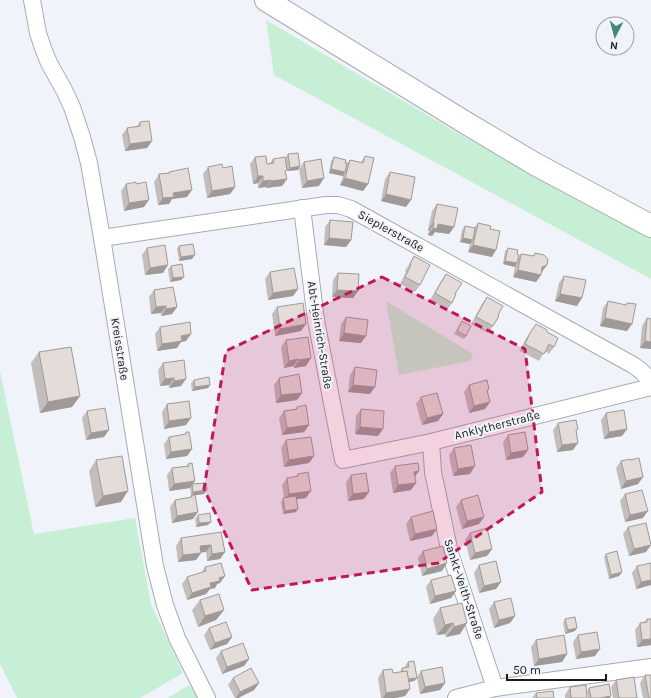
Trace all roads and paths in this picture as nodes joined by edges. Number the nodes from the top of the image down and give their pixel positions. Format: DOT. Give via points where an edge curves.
graph roads {
  1 [pos="32,0"];
  2 [pos="266,0"];
  3 [pos="302,208"];
  4 [pos="651,226"];
  5 [pos="102,238"];
  6 [pos="650,384"];
  7 [pos="431,442"];
  8 [pos="343,460"];
  9 [pos="651,667"];
  10 [pos="495,688"];
  11 [pos="207,698"];
  12 [pos="456,698"];
  1 -- 5 [label="street, Kreisstraße" via="43,48 70,101 82,137"];
  2 -- 4 [label="main road" via="535,164"];
  3 -- 5 [label="street, Sieplerstraße"];
  3 -- 6 [label="street, Sieplerstraße" via="326,204 351,209 633,365 644,372"];
  3 -- 8 [label="street, Abt-Heinrich-Straße" via="316,320"];
  5 -- 11 [label="street, Kreisstraße" via="155,566 177,638"];
  6 -- 7 [label="street, Anklytherstraße"];
  7 -- 8 [label="street, Anklytherstraße"];
  7 -- 10 [label="street, Sankt-Veith-Straße" via="433,472 450,553"];
  9 -- 10 [label="street"];
  10 -- 12 [label="street"];
}
